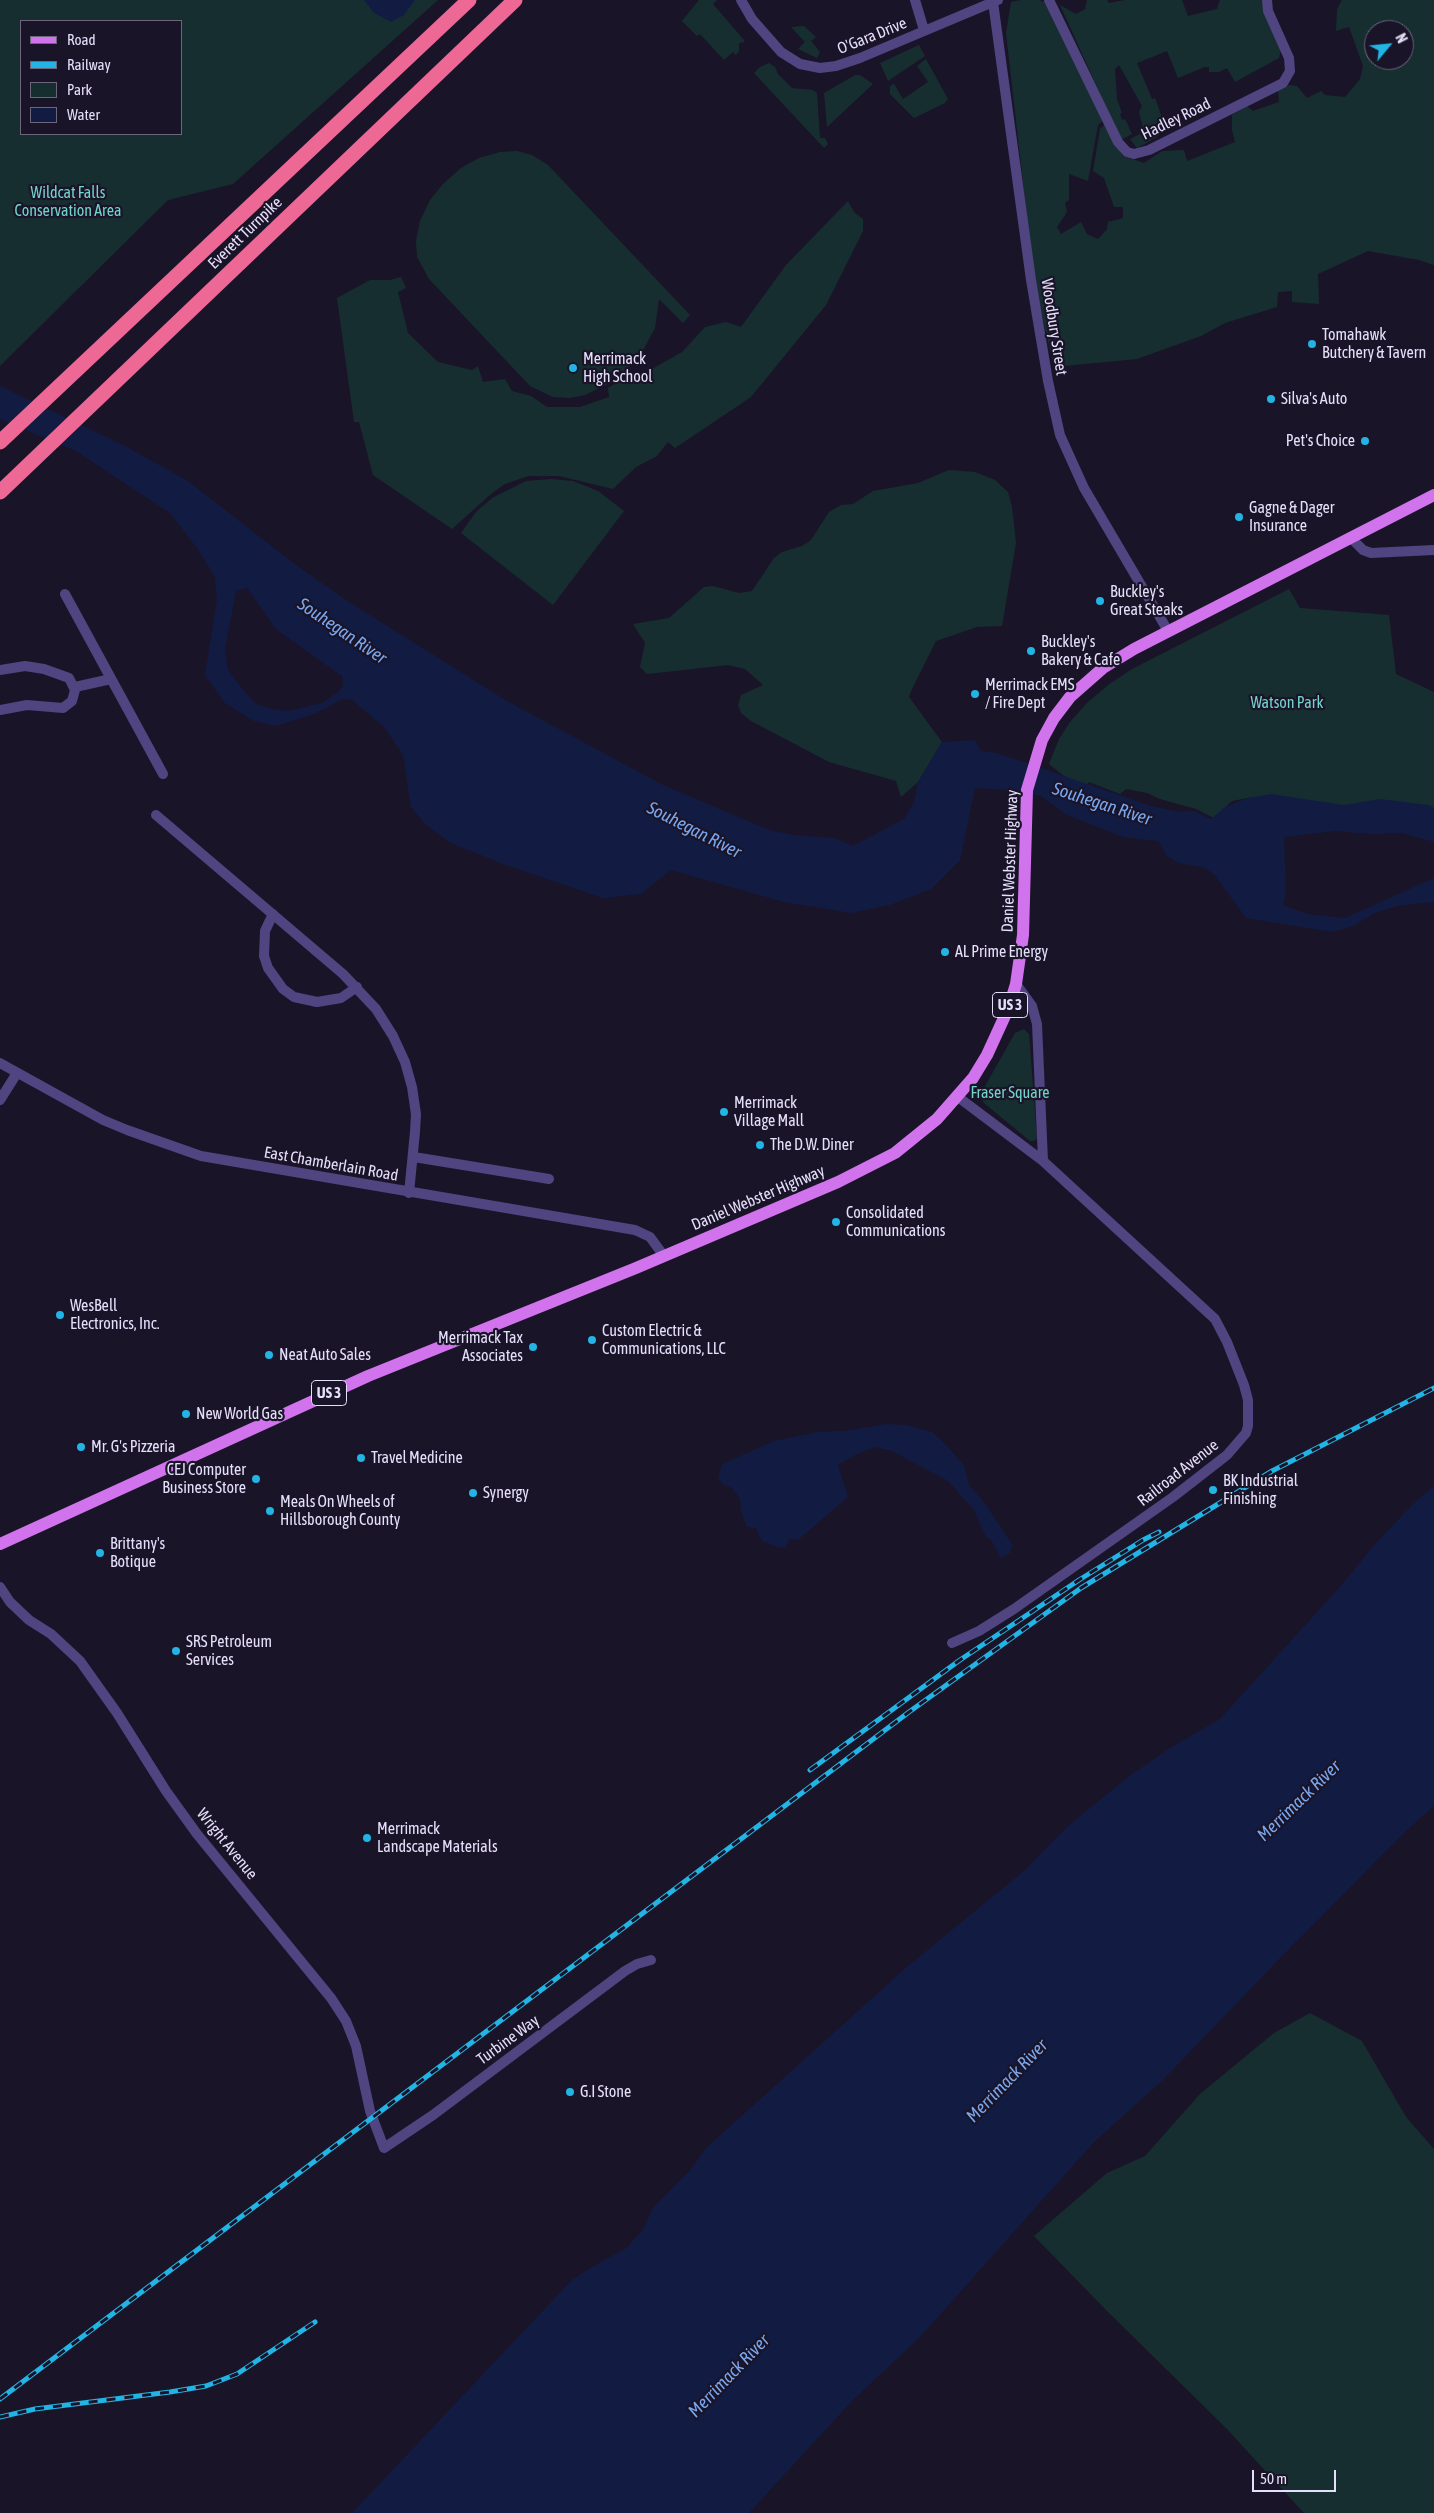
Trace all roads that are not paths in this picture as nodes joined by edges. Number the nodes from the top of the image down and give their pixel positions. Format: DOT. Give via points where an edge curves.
graph roads {
  1 [pos="470,0"];
  2 [pos="515,0"];
  3 [pos="741,0"];
  4 [pos="915,0"];
  5 [pos="1049,0"];
  6 [pos="1267,0"];
  7 [pos="995,1"];
  8 [pos="924,30"];
  9 [pos="0,442"];
  10 [pos="5,488"];
  11 [pos="1434,495"];
  12 [pos="1351,538"];
  13 [pos="1434,550"];
  14 [pos="65,594"];
  15 [pos="1168,631"];
  16 [pos="0,670"];
  17 [pos="111,679"];
  18 [pos="75,687"];
  19 [pos="0,710"];
  20 [pos="163,774"];
  21 [pos="156,815"];
  22 [pos="273,914"];
  23 [pos="1016,984"];
  24 [pos="357,987"];
  25 [pos="0,1063"];
  26 [pos="17,1073"];
  27 [pos="958,1097"];
  28 [pos="0,1100"];
  29 [pos="414,1157"];
  30 [pos="1043,1161"];
  31 [pos="549,1179"];
  32 [pos="410,1193"];
  33 [pos="664,1256"];
  34 [pos="0,1544"];
  35 [pos="0,1587"];
  36 [pos="952,1642"];
  37 [pos="651,1960"];
  38 [pos="384,2148"];
  1 -- 9 [label="highway, Everett Turnpike"];
  2 -- 10 [label="highway, Everett Turnpike"];
  3 -- 8 [label="street, O'Gara Drive" via="752,19 781,52 810,67 846,64"];
  4 -- 8 [label="street"];
  5 -- 6 [label="street, Hadley Road" via="1118,142 1134,154 1149,150 1283,83 1290,71 1290,58 1268,11"];
  7 -- 8 [label="street, O'Gara Drive"];
  7 -- 15 [label="street, Woodbury Street" via="1031,280 1060,435 1084,488"];
  11 -- 12 [label="main road, Daniel Webster Highway / US 3"];
  12 -- 13 [label="street" via="1362,550 1371,553"];
  12 -- 15 [label="main road, Daniel Webster Highway / US 3"];
  14 -- 17 [label="street"];
  15 -- 23 [label="main road, Daniel Webster Highway / US 3" via="1089,679 1070,697 1042,740 1028,790 1023,935"];
  16 -- 18 [label="street" via="26,666 44,669 66,676"];
  17 -- 18 [label="street"];
  17 -- 20 [label="street"];
  18 -- 19 [label="street" via="72,701 63,708 27,705"];
  21 -- 22 [label="street"];
  22 -- 24 [label="street"];
  22 -- 24 [label="street" via="265,932 264,956 275,980 284,989 294,997 318,1002 341,998"];
  23 -- 27 [label="main road, Daniel Webster Highway / US 3" via="987,1055"];
  23 -- 30 [label="street" via="1032,1006 1037,1024"];
  24 -- 29 [label="street" via="393,1036 405,1062 416,1114"];
  25 -- 26 [label="street, East Chamberlain Road"];
  26 -- 28 [label="street"];
  26 -- 32 [label="street, East Chamberlain Road" via="103,1120 184,1151 227,1162"];
  27 -- 30 [label="street, Railroad Avenue"];
  27 -- 33 [label="main road, Daniel Webster Highway / US 3" via="917,1137 873,1166"];
  29 -- 31 [label="street"];
  29 -- 32 [label="street"];
  30 -- 36 [label="street, Railroad Avenue" via="1214,1319 1244,1385 1248,1400 1248,1426 1246,1433 1226,1456 1173,1498 1014,1609 979,1631"];
  32 -- 33 [label="street, East Chamberlain Road" via="635,1230 650,1236"];
  33 -- 34 [label="main road, Daniel Webster Highway / US 3" via="368,1376"];
  35 -- 38 [label="street, Wright Avenue" via="22,1614 80,1661 166,1792 331,1998 346,2021 356,2046 370,2111"];
  37 -- 38 [label="street, Turbine Way" via="625,1971"];
}
